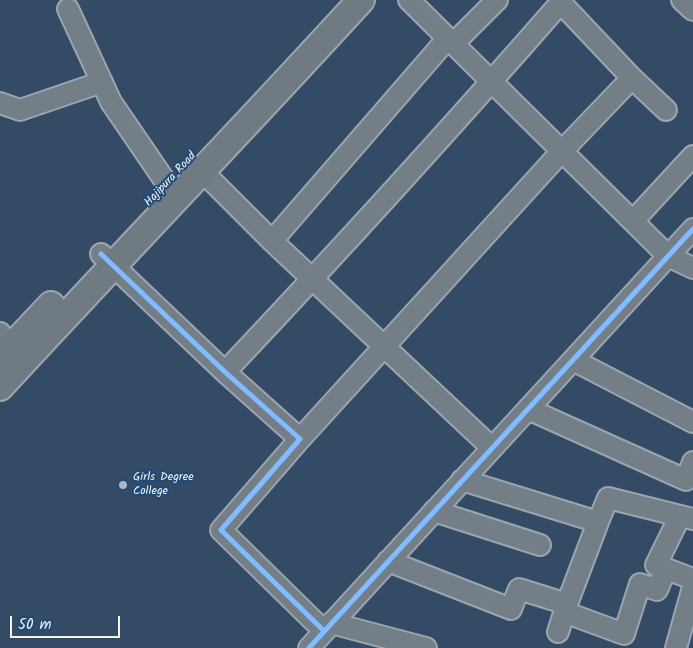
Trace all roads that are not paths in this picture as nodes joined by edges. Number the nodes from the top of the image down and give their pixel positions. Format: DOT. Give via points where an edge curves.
graph roads {
  1 [pos="340,0"];
  2 [pos="361,0"];
  3 [pos="409,0"];
  4 [pos="496,0"];
  5 [pos="682,0"];
  6 [pos="562,1"];
  7 [pos="68,9"];
  8 [pos="693,10"];
  9 [pos="451,41"];
  10 [pos="632,78"];
  11 [pos="102,82"];
  12 [pos="492,82"];
  13 [pos="0,103"];
  14 [pos="666,110"];
  15 [pos="562,151"];
  16 [pos="693,156"];
  17 [pos="202,171"];
  18 [pos="167,184"];
  19 [pos="632,221"];
  20 [pos="693,229"];
  21 [pos="272,241"];
  22 [pos="668,256"];
  23 [pos="107,259"];
  24 [pos="693,268"];
  25 [pos="313,279"];
  26 [pos="4,346"];
  27 [pos="384,346"];
  28 [pos="573,360"];
  29 [pos="226,372"];
  30 [pos="0,387"];
  31 [pos="528,409"];
  32 [pos="693,422"];
  33 [pos="300,439"];
  34 [pos="492,448"];
  35 [pos="693,462"];
  36 [pos="462,480"];
  37 [pos="434,511"];
  38 [pos="687,518"];
  39 [pos="598,522"];
  40 [pos="540,545"];
  41 [pos="388,561"];
  42 [pos="666,569"];
  43 [pos="693,579"];
  44 [pos="693,587"];
  45 [pos="566,608"];
  46 [pos="328,627"];
  47 [pos="558,632"];
  48 [pos="309,648"];
  49 [pos="426,648"];
  50 [pos="676,648"];
  1 -- 18 [label="main road, Hajipura Road"];
  2 -- 17 [label="main road"];
  3 -- 9 [label="street"];
  4 -- 9 [label="street"];
  5 -- 8 [label="street"];
  6 -- 10 [label="street"];
  6 -- 12 [label="street"];
  7 -- 11 [label="street"];
  9 -- 12 [label="street"];
  9 -- 21 [label="street"];
  10 -- 14 [label="street"];
  10 -- 15 [label="street"];
  11 -- 13 [label="street" via="20,110"];
  11 -- 18 [label="street" via="111,102"];
  12 -- 15 [label="street"];
  12 -- 25 [label="street"];
  15 -- 19 [label="street"];
  15 -- 27 [label="street"];
  16 -- 19 [label="street"];
  17 -- 21 [label="street"];
  17 -- 23 [label="main road"];
  18 -- 23 [label="main road, Hajipura Road"];
  19 -- 22 [label="street"];
  20 -- 22 [label="street"];
  21 -- 25 [label="street"];
  22 -- 24 [label="street"];
  22 -- 28 [label="street"];
  23 -- 26 [label="main road, Hajipura Road"];
  23 -- 29 [label="street"];
  23 -- 30 [label="main road"];
  25 -- 27 [label="street"];
  25 -- 29 [label="street"];
  27 -- 33 [label="street"];
  27 -- 34 [label="street"];
  28 -- 31 [label="street"];
  28 -- 32 [label="street"];
  29 -- 33 [label="street"];
  31 -- 34 [label="street"];
  31 -- 35 [label="street" via="686,480"];
  33 -- 46 [label="street" via="221,530"];
  34 -- 36 [label="street"];
  36 -- 37 [label="street"];
  36 -- 39 [label="street"];
  37 -- 40 [label="street"];
  37 -- 41 [label="street"];
  38 -- 39 [label="street" via="608,498"];
  38 -- 42 [label="street" via="656,565"];
  39 -- 45 [label="street"];
  41 -- 45 [label="street" via="511,609 519,588"];
  41 -- 46 [label="street"];
  42 -- 43 [label="street"];
  42 -- 45 [label="street" via="657,590 640,584 624,634"];
  44 -- 50 [label="street"];
  45 -- 47 [label="street"];
  46 -- 48 [label="street"];
  46 -- 49 [label="street"];
}
